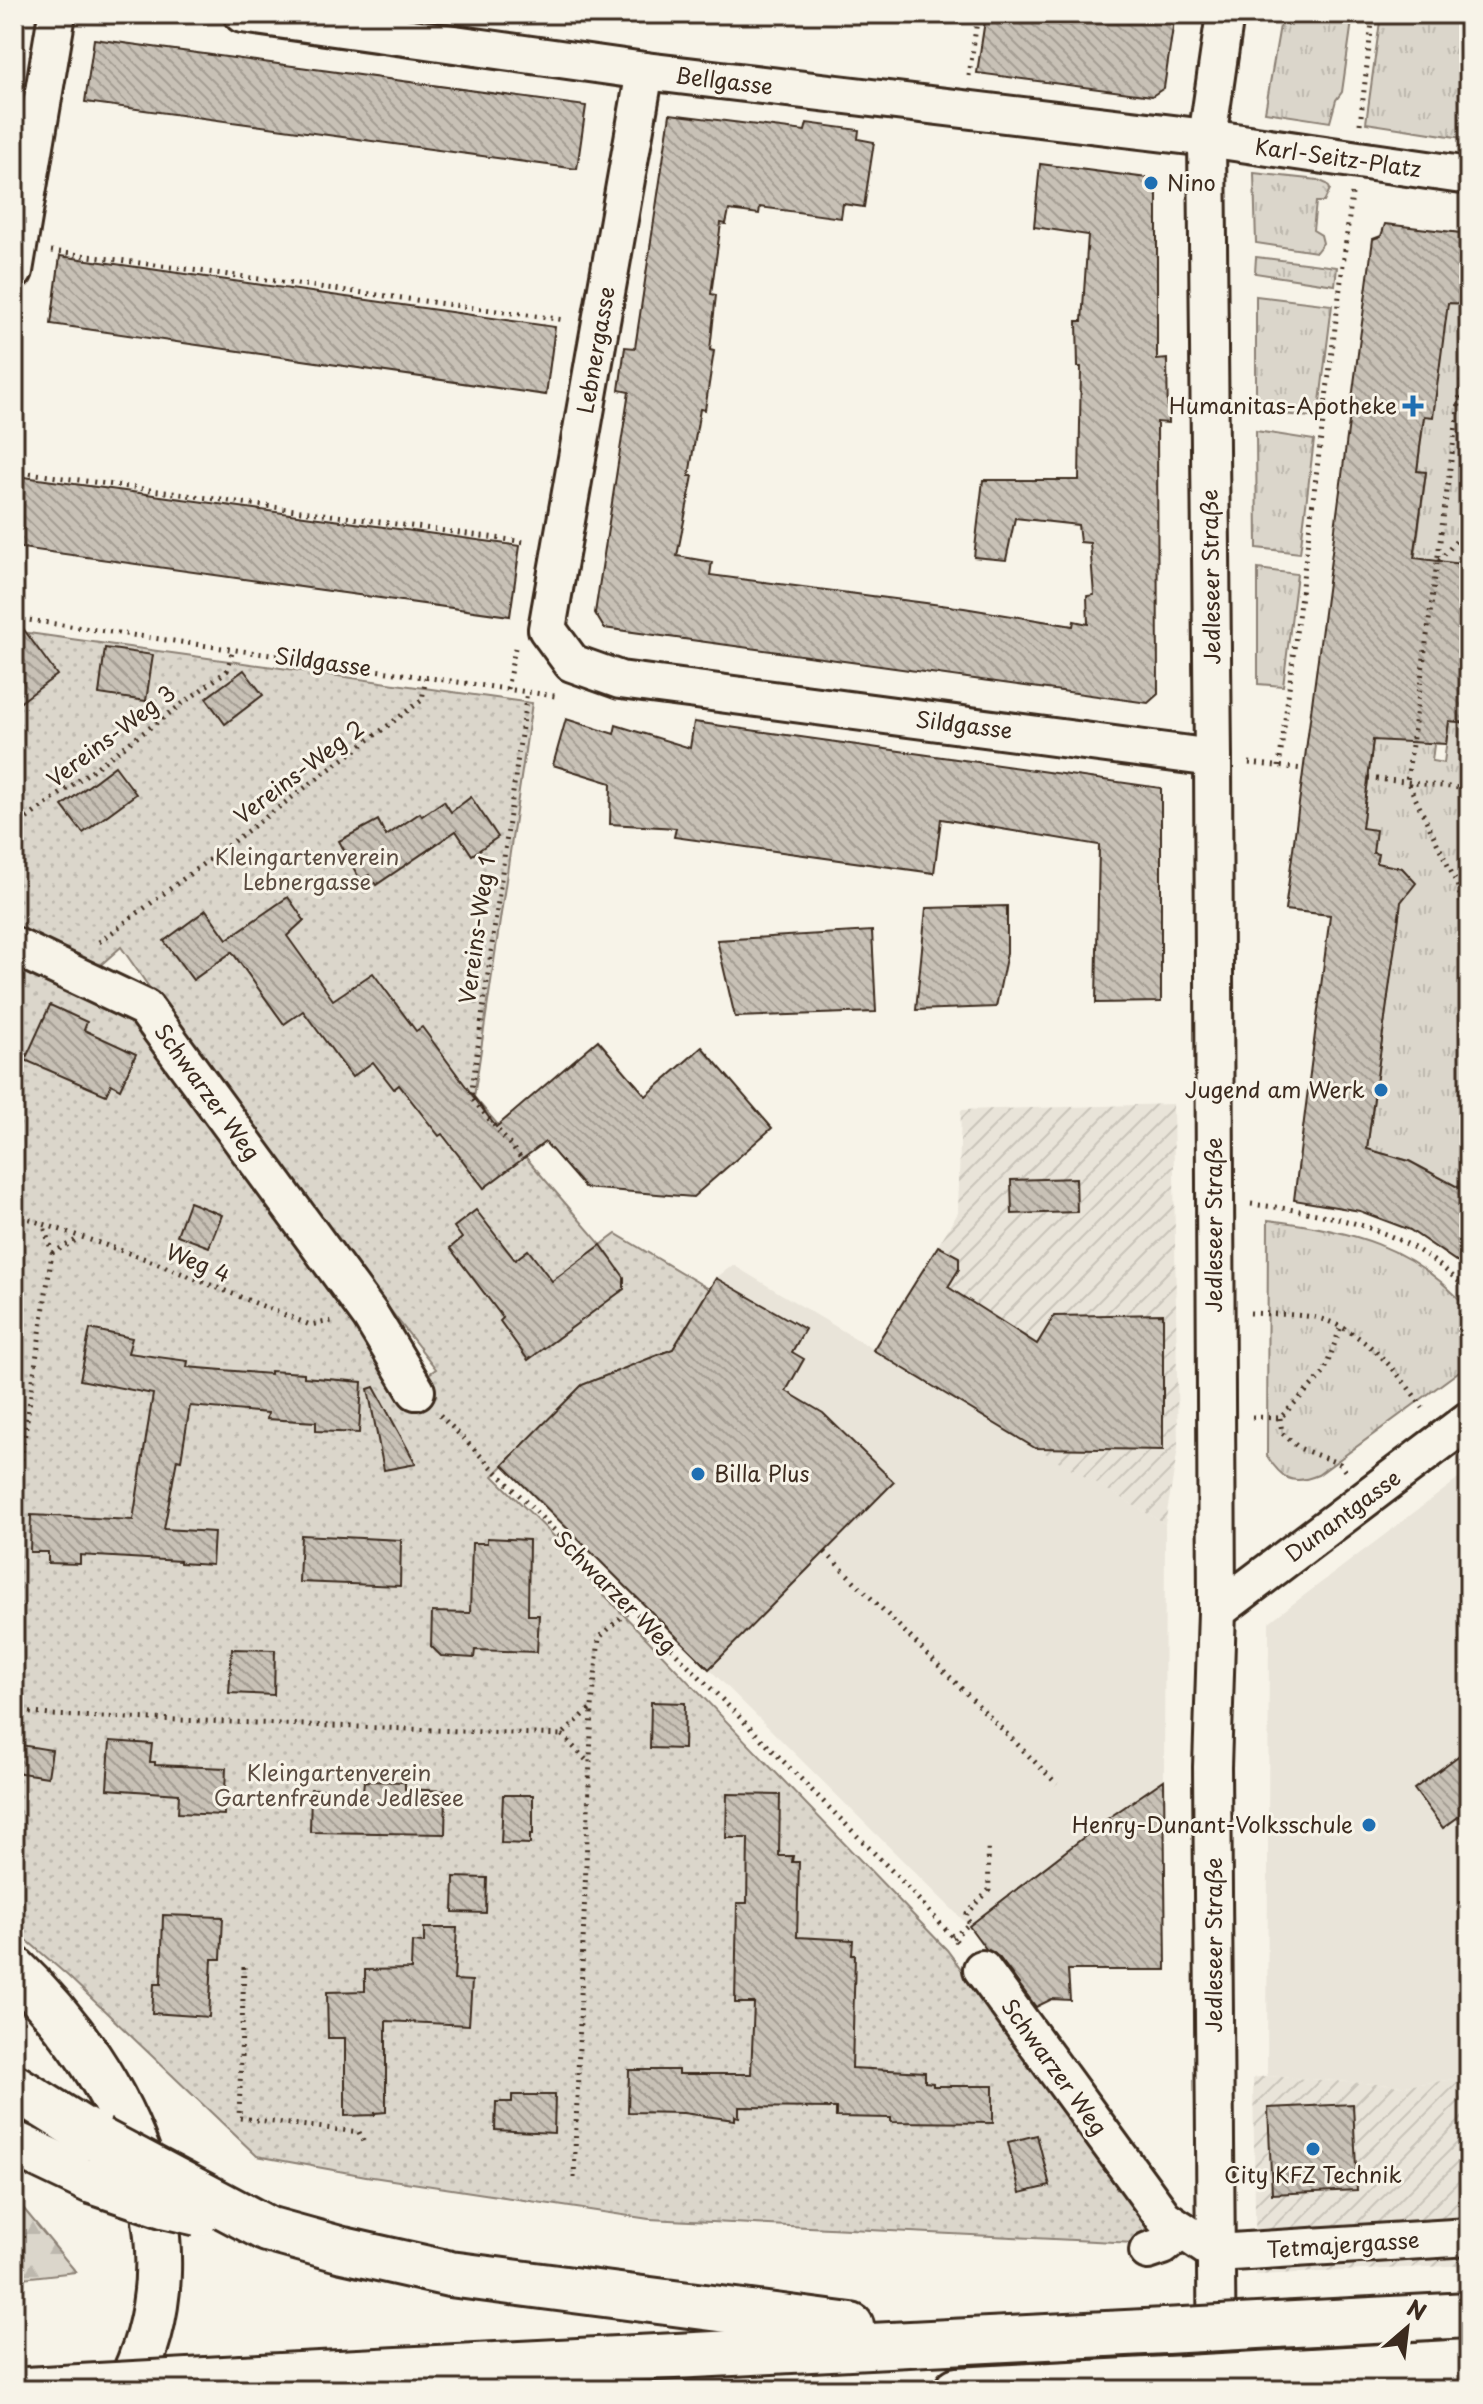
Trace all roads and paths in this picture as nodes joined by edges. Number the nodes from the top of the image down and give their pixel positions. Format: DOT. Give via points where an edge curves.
graph roads {
  1 [pos="57,14"];
  2 [pos="242,14"];
  3 [pos="978,14"];
  4 [pos="1225,14"];
  5 [pos="1373,14"];
  6 [pos="645,71"];
  7 [pos="964,109"];
  8 [pos="1207,138"];
  9 [pos="1356,161"];
  10 [pos="1469,176"];
  11 [pos="16,258"];
  12 [pos="600,325"];
  13 [pos="1469,351"];
  14 [pos="1466,387"];
  15 [pos="14,471"];
  16 [pos="1469,526"];
  17 [pos="562,547"];
  18 [pos="1438,562"];
  19 [pos="14,618"];
  20 [pos="547,629"];
  21 [pos="233,649"];
  22 [pos="426,676"];
  23 [pos="527,691"];
  24 [pos="559,696"];
  25 [pos="1213,758"];
  26 [pos="1279,767"];
  27 [pos="1303,769"];
  28 [pos="1368,778"];
  29 [pos="1407,781"];
  30 [pos="1469,789"];
  31 [pos="14,828"];
  32 [pos="1469,932"];
  33 [pos="99,942"];
  34 [pos="14,946"];
  35 [pos="520,1157"];
  36 [pos="1214,1199"];
  37 [pos="14,1214"];
  38 [pos="43,1223"];
  39 [pos="81,1237"];
  40 [pos="52,1253"];
  41 [pos="1469,1290"];
  42 [pos="1215,1310"];
  43 [pos="370,1315"];
  44 [pos="1341,1326"];
  45 [pos="416,1391"];
  46 [pos="1215,1416"];
  47 [pos="1280,1418"];
  48 [pos="1456,1430"];
  49 [pos="1367,1497"];
  50 [pos="14,1507"];
  51 [pos="825,1552"];
  52 [pos="631,1608"];
  53 [pos="1217,1611"];
  54 [pos="592,1707"];
  55 [pos="14,1711"];
  56 [pos="562,1735"];
  57 [pos="589,1763"];
  58 [pos="1057,1784"];
  59 [pos="988,1845"];
  60 [pos="953,1938"];
  61 [pos="244,1967"];
  62 [pos="14,1969"];
  63 [pos="982,1969"];
  64 [pos="14,2087"];
  65 [pos="14,2144"];
  66 [pos="365,2146"];
  67 [pos="96,2160"];
  68 [pos="574,2178"];
  69 [pos="1182,2230"];
  70 [pos="1469,2237"];
  71 [pos="1148,2251"];
  72 [pos="1216,2253"];
  73 [pos="1469,2315"];
  74 [pos="963,2340"];
  75 [pos="1469,2362"];
  76 [pos="26,2390"];
  77 [pos="127,2390"];
  78 [pos="957,2390"];
  79 [pos="1217,2390"];
  1 -- 11 [label="street"];
  2 -- 6 [label="street, Bellgasse"];
  3 -- 7 [label="path"];
  4 -- 8 [label="street, Jedleseer Straße"];
  5 -- 9 [label="path"];
  6 -- 7 [label="street, Bellgasse"];
  6 -- 12 [label="street, Lebnergasse"];
  7 -- 8 [label="street, Bellgasse"];
  8 -- 9 [label="street, Karl-Seitz-Platz"];
  8 -- 25 [label="street, Jedleseer Straße"];
  9 -- 10 [label="street, Karl-Seitz-Platz"];
  9 -- 26 [label="path"];
  11 -- 12 [label="path"];
  12 -- 17 [label="street, Lebnergasse"];
  13 -- 14 [label="path"];
  14 -- 18 [label="path"];
  15 -- 17 [label="path"];
  16 -- 18 [label="path"];
  17 -- 20 [label="street, Lebnergasse"];
  18 -- 29 [label="path"];
  19 -- 21 [label="path, Sildgasse"];
  20 -- 25 [label="street, Sildgasse" via="572,663 620,680"];
  21 -- 22 [label="path, Sildgasse"];
  21 -- 31 [label="path, Vereins-Weg 3" via="228,671"];
  22 -- 23 [label="path, Sildgasse"];
  22 -- 33 [label="path, Vereins-Weg 2" via="422,700"];
  23 -- 24 [label="path, Sildgasse"];
  23 -- 35 [label="path, Vereins-Weg 1" via="471,1097"];
  25 -- 26 [label="path"];
  25 -- 36 [label="street, Jedleseer Straße"];
  26 -- 27 [label="path"];
  28 -- 29 [label="path"];
  29 -- 30 [label="path"];
  29 -- 32 [label="path" via="1457,884"];
  34 -- 43 [label="street, Schwarzer Weg" via="145,1008"];
  36 -- 41 [label="path" via="1288,1208 1363,1226 1405,1242"];
  36 -- 42 [label="street, Jedleseer Straße"];
  37 -- 38 [label="path, Weg 4"];
  38 -- 39 [label="path, Weg 4"];
  38 -- 40 [label="path"];
  39 -- 40 [label="path"];
  39 -- 43 [label="path, Weg 4" via="310,1325"];
  40 -- 50 [label="path"];
  42 -- 44 [label="path" via="1315,1317"];
  42 -- 46 [label="street, Jedleseer Straße"];
  43 -- 45 [label="street, Schwarzer Weg"];
  44 -- 47 [label="path" via="1324,1373"];
  44 -- 48 [label="path"];
  45 -- 52 [label="path, Schwarzer Weg"];
  46 -- 47 [label="path"];
  46 -- 53 [label="street, Jedleseer Straße"];
  47 -- 49 [label="path" via="1282,1433 1299,1448 1340,1464"];
  48 -- 49 [label="street, Dunantgasse"];
  49 -- 53 [label="street, Dunantgasse"];
  51 -- 58 [label="path"];
  52 -- 54 [label="path" via="599,1638"];
  52 -- 60 [label="path, Schwarzer Weg"];
  53 -- 72 [label="street, Jedleseer Straße" via="1212,1767"];
  54 -- 56 [label="path"];
  54 -- 57 [label="path"];
  55 -- 56 [label="path"];
  56 -- 57 [label="path"];
  57 -- 68 [label="path"];
  59 -- 60 [label="path" via="989,1890 967,1914 970,1923"];
  60 -- 63 [label="path, Schwarzer Weg"];
  61 -- 66 [label="path" via="239,2118 359,2132"];
  62 -- 77 [label="highway" via="69,2027 99,2069 146,2175 158,2232 157,2287 149,2334"];
  63 -- 69 [label="street, Schwarzer Weg" via="1164,2218"];
  64 -- 67 [label="highway"];
  65 -- 67 [label="highway"];
  67 -- 74 [label="highway, bridge" via="267,2229 450,2274"];
  69 -- 71 [label="street"];
  69 -- 72 [label="street, Schwarzer Weg"];
  70 -- 72 [label="street, Tetmajergasse"];
  72 -- 79 [label="street, Jedleseer Straße"];
  73 -- 74 [label="highway, bridge"];
  74 -- 76 [label="highway, bridge"];
  75 -- 78 [label="highway, bridge"];
}
